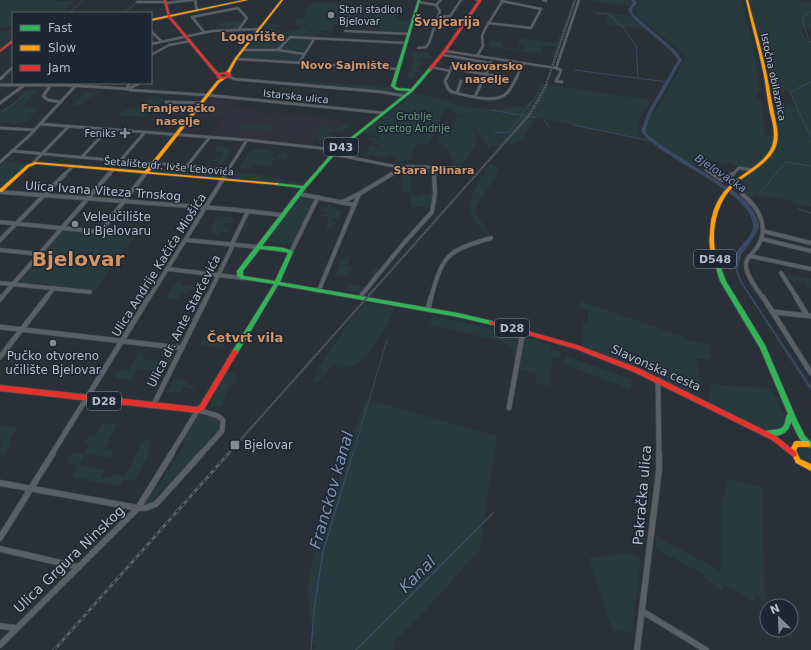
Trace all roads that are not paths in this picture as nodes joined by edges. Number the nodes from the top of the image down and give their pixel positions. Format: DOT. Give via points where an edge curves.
graph roads {
  1 [pos="192,0"];
  2 [pos="195,0"];
  3 [pos="240,0"];
  4 [pos="247,0"];
  5 [pos="282,0"];
  6 [pos="441,0"];
  7 [pos="461,0"];
  8 [pos="479,0"];
  9 [pos="543,0"];
  10 [pos="579,0"];
  11 [pos="747,0"];
  12 [pos="419,1"];
  13 [pos="503,1"];
  14 [pos="546,1"];
  15 [pos="136,2"];
  16 [pos="165,2"];
  17 [pos="436,5"];
  18 [pos="199,9"];
  19 [pos="206,14"];
  20 [pos="169,16"];
  21 [pos="438,17"];
  22 [pos="152,20"];
  23 [pos="488,23"];
  24 [pos="239,29"];
  25 [pos="259,29"];
  26 [pos="345,31"];
  27 [pos="152,32"];
  28 [pos="204,32"];
  29 [pos="366,32"];
  30 [pos="389,33"];
  31 [pos="409,34"];
  32 [pos="188,38"];
  33 [pos="314,39"];
  34 [pos="161,41"];
  35 [pos="362,41"];
  36 [pos="12,42"];
  37 [pos="386,42"];
  38 [pos="152,44"];
  39 [pos="406,44"];
  40 [pos="418,48"];
  41 [pos="243,50"];
  42 [pos="278,50"];
  43 [pos="0,51"];
  44 [pos="444,53"];
  45 [pos="152,54"];
  46 [pos="304,54"];
  47 [pos="477,56"];
  48 [pos="493,58"];
  49 [pos="236,59"];
  50 [pos="299,63"];
  51 [pos="453,63"];
  52 [pos="490,63"];
  53 [pos="524,63"];
  54 [pos="431,67"];
  55 [pos="12,68"];
  56 [pos="556,68"];
  57 [pos="398,69"];
  58 [pos="501,69"];
  59 [pos="450,71"];
  60 [pos="465,71"];
  61 [pos="486,74"];
  62 [pos="222,76"];
  63 [pos="498,76"];
  64 [pos="504,76"];
  65 [pos="0,79"];
  66 [pos="461,81"];
  67 [pos="562,82"];
  68 [pos="26,84"];
  69 [pos="52,84"];
  70 [pos="129,84"];
  71 [pos="138,84"];
  72 [pos="0,85"];
  73 [pos="75,86"];
  74 [pos="126,89"];
  75 [pos="130,89"];
  76 [pos="408,93"];
  77 [pos="456,93"];
  78 [pos="207,96"];
  79 [pos="474,97"];
  80 [pos="61,102"];
  81 [pos="166,102"];
  82 [pos="0,103"];
  83 [pos="202,103"];
  84 [pos="384,113"];
  85 [pos="40,124"];
  86 [pos="70,126"];
  87 [pos="0,128"];
  88 [pos="108,129"];
  89 [pos="35,130"];
  90 [pos="145,132"];
  91 [pos="176,135"];
  92 [pos="209,138"];
  93 [pos="247,140"];
  94 [pos="13,151"];
  95 [pos="335,152"];
  96 [pos="43,153"];
  97 [pos="82,157"];
  98 [pos="120,161"];
  99 [pos="0,162"];
  100 [pos="33,163"];
  101 [pos="153,164"];
  102 [pos="73,166"];
  103 [pos="187,166"];
  104 [pos="404,167"];
  105 [pos="432,167"];
  106 [pos="460,168"];
  107 [pos="113,170"];
  108 [pos="228,170"];
  109 [pos="706,170"];
  110 [pos="752,170"];
  111 [pos="146,173"];
  112 [pos="223,180"];
  113 [pos="304,187"];
  114 [pos="0,191"];
  115 [pos="299,194"];
  116 [pos="359,194"];
  117 [pos="742,194"];
  118 [pos="43,196"];
  119 [pos="318,197"];
  120 [pos="87,199"];
  121 [pos="124,201"];
  122 [pos="340,202"];
  123 [pos="355,205"];
  124 [pos="205,208"];
  125 [pos="250,211"];
  126 [pos="282,215"];
  127 [pos="0,222"];
  128 [pos="16,224"];
  129 [pos="62,228"];
  130 [pos="763,231"];
  131 [pos="100,232"];
  132 [pos="111,232"];
  133 [pos="491,238"];
  134 [pos="762,239"];
  135 [pos="0,240"];
  136 [pos="186,240"];
  137 [pos="811,243"];
  138 [pos="233,244"];
  139 [pos="264,244"];
  140 [pos="258,247"];
  141 [pos="0,250"];
  142 [pos="811,251"];
  143 [pos="290,252"];
  144 [pos="39,254"];
  145 [pos="750,256"];
  146 [pos="168,269"];
  147 [pos="811,269"];
  148 [pos="781,273"];
  149 [pos="218,275"];
  150 [pos="241,275"];
  151 [pos="278,281"];
  152 [pos="0,283"];
  153 [pos="14,284"];
  154 [pos="54,288"];
  155 [pos="319,290"];
  156 [pos="90,292"];
  157 [pos="360,297"];
  158 [pos="0,299"];
  159 [pos="428,309"];
  160 [pos="773,312"];
  161 [pos="809,316"];
  162 [pos="0,327"];
  163 [pos="22,330"];
  164 [pos="523,331"];
  165 [pos="124,340"];
  166 [pos="182,348"];
  167 [pos="0,357"];
  168 [pos="811,373"];
  169 [pos="658,380"];
  170 [pos="0,388"];
  171 [pos="87,399"];
  172 [pos="152,406"];
  173 [pos="509,408"];
  174 [pos="198,410"];
  175 [pos="789,410"];
  176 [pos="794,421"];
  177 [pos="760,431"];
  178 [pos="774,438"];
  179 [pos="796,444"];
  180 [pos="810,445"];
  181 [pos="794,454"];
  182 [pos="809,468"];
  183 [pos="0,483"];
  184 [pos="31,488"];
  185 [pos="138,508"];
  186 [pos="0,538"];
  187 [pos="0,548"];
  188 [pos="79,567"];
  189 [pos="642,611"];
  190 [pos="0,626"];
  191 [pos="16,628"];
  192 [pos="0,645"];
  193 [pos="637,650"];
  194 [pos="706,650"];
  1 -- 16 [label="street"];
  2 -- 18 [label="street"];
  3 -- 4 [label="main road"];
  3 -- 18 [label="main road"];
  5 -- 25 [label="main road"];
  6 -- 17 [label="street"];
  7 -- 21 [label="street" via="450,16"];
  8 -- 44 [label="main road, D43"];
  9 -- 14 [label="street"];
  10 -- 56 [label="street"];
  11 -- 110 [label="main road, Istočna obilaznica / D548" via="776,129 771,152"];
  12 -- 17 [label="street"];
  12 -- 31 [label="main road"];
  13 -- 23 [label="street"];
  13 -- 23 [label="street" via="541,9 531,28"];
  15 -- 16 [label="street"];
  16 -- 20 [label="main road"];
  17 -- 21 [label="street" via="440,10"];
  18 -- 19 [label="street"];
  18 -- 20 [label="main road"];
  19 -- 24 [label="street" via="238,8 247,18"];
  19 -- 28 [label="street" via="192,17"];
  20 -- 22 [label="main road"];
  20 -- 32 [label="main road"];
  21 -- 40 [label="street" via="426,47"];
  23 -- 47 [label="street" via="482,37 483,46"];
  24 -- 25 [label="street"];
  24 -- 28 [label="street"];
  25 -- 41 [label="main road"];
  26 -- 29 [label="street"];
  27 -- 34 [label="street"];
  28 -- 32 [label="street"];
  29 -- 30 [label="street"];
  29 -- 35 [label="street"];
  30 -- 31 [label="street"];
  30 -- 37 [label="street"];
  31 -- 39 [label="main road"];
  32 -- 34 [label="street"];
  32 -- 45 [label="street"];
  32 -- 62 [label="main road"];
  33 -- 35 [label="street"];
  33 -- 42 [label="street" via="290,37"];
  33 -- 46 [label="street"];
  34 -- 38 [label="street"];
  35 -- 37 [label="street"];
  36 -- 43 [label="main road"];
  37 -- 39 [label="street"];
  39 -- 57 [label="main road"];
  41 -- 42 [label="street"];
  41 -- 49 [label="main road"];
  42 -- 46 [label="street"];
  44 -- 47 [label="street"];
  44 -- 52 [label="street"];
  44 -- 54 [label="main road, D43"];
  46 -- 50 [label="street"];
  47 -- 48 [label="street"];
  48 -- 52 [label="street"];
  48 -- 53 [label="street"];
  49 -- 50 [label="street"];
  49 -- 62 [label="main road"];
  50 -- 57 [label="street"];
  51 -- 59 [label="street"];
  52 -- 61 [label="street"];
  53 -- 56 [label="street"];
  53 -- 79 [label="street" via="507,94 495,98"];
  54 -- 59 [label="street"];
  54 -- 76 [label="main road, D43"];
  55 -- 65 [label="street"];
  56 -- 67 [label="street" via="561,70 556,81"];
  57 -- 76 [label="main road" via="393,87"];
  58 -- 63 [label="street"];
  59 -- 77 [label="street" via="445,81 446,86"];
  60 -- 61 [label="street"];
  61 -- 63 [label="street"];
  61 -- 79 [label="street"];
  62 -- 76 [label="street" via="274,83"];
  62 -- 78 [label="main road"];
  63 -- 64 [label="street"];
  66 -- 77 [label="street"];
  68 -- 69 [label="street, Istarska ulica"];
  68 -- 72 [label="street, Istarska ulica"];
  68 -- 82 [label="street"];
  69 -- 73 [label="street, Istarska ulica"];
  69 -- 80 [label="street" via="43,96 48,100"];
  70 -- 74 [label="street"];
  71 -- 75 [label="street"];
  73 -- 74 [label="street, Istarska ulica"];
  73 -- 80 [label="street"];
  74 -- 75 [label="street, Istarska ulica"];
  75 -- 78 [label="street, Istarska ulica"];
  76 -- 84 [label="main road, D43"];
  77 -- 79 [label="street"];
  78 -- 83 [label="main road"];
  78 -- 84 [label="street, Istarska ulica"];
  80 -- 85 [label="street"];
  81 -- 83 [label="street"];
  83 -- 91 [label="main road"];
  84 -- 95 [label="main road, D43"];
  85 -- 86 [label="street"];
  85 -- 89 [label="street"];
  86 -- 88 [label="street"];
  86 -- 96 [label="street"];
  87 -- 89 [label="street"];
  88 -- 90 [label="street"];
  88 -- 97 [label="street"];
  89 -- 94 [label="street"];
  90 -- 91 [label="street"];
  90 -- 98 [label="street"];
  91 -- 92 [label="street"];
  91 -- 101 [label="main road"];
  92 -- 93 [label="street"];
  92 -- 103 [label="street"];
  93 -- 95 [label="street"];
  93 -- 108 [label="street, Ulica Andrije Kačića Miošića"];
  94 -- 96 [label="street, Šetalište dr. Ivše Lebovića"];
  94 -- 99 [label="street"];
  95 -- 104 [label="street" via="378,164"];
  95 -- 113 [label="main road, D43"];
  96 -- 97 [label="street, Šetalište dr. Ivše Lebovića"];
  96 -- 100 [label="street"];
  97 -- 98 [label="street, Šetalište dr. Ivše Lebovića"];
  98 -- 101 [label="street, Šetalište dr. Ivše Lebovića"];
  100 -- 102 [label="main road, Šetalište dr. Ivše Lebovića"];
  100 -- 114 [label="main road"];
  101 -- 103 [label="street, Šetalište dr. Ivše Lebovića"];
  101 -- 111 [label="main road"];
  102 -- 107 [label="main road, Šetalište dr. Ivše Lebovića"];
  102 -- 118 [label="street"];
  103 -- 108 [label="street, Šetalište dr. Ivše Lebovića"];
  104 -- 105 [label="street"];
  104 -- 116 [label="street"];
  105 -- 106 [label="street"];
  105 -- 157 [label="street" via="435,194 430,214"];
  107 -- 111 [label="main road, Šetalište dr. Ivše Lebovića"];
  107 -- 120 [label="street"];
  108 -- 112 [label="street, Ulica Andrije Kačića Miošića"];
  109 -- 110 [label="street" via="722,180 733,175 739,168"];
  110 -- 175 [label="main road, Istočna obilaznica / D548" via="728,190 718,205 712,224 712,249 731,295 763,347"];
  111 -- 112 [label="main road, Šetalište dr. Ivše Lebovića"];
  111 -- 121 [label="street"];
  112 -- 113 [label="main road, Šetalište dr. Ivše Lebovića"];
  112 -- 124 [label="street, Ulica Andrije Kačića Miošića"];
  113 -- 115 [label="main road"];
  114 -- 118 [label="street, Ulica Ivana Viteza Trnskog"];
  115 -- 119 [label="street"];
  115 -- 126 [label="main road"];
  116 -- 122 [label="street"];
  116 -- 123 [label="street"];
  117 -- 130 [label="street" via="758,209 763,221"];
  118 -- 120 [label="street, Ulica Ivana Viteza Trnskog"];
  118 -- 128 [label="street"];
  119 -- 122 [label="street"];
  119 -- 143 [label="street"];
  120 -- 121 [label="street, Ulica Ivana Viteza Trnskog"];
  120 -- 129 [label="street"];
  121 -- 124 [label="street, Ulica Ivana Viteza Trnskog"];
  121 -- 131 [label="street"];
  122 -- 123 [label="street"];
  123 -- 155 [label="street"];
  124 -- 125 [label="street, Ulica Ivana Viteza Trnskog"];
  124 -- 136 [label="street, Ulica Andrije Kačića Miošića"];
  125 -- 126 [label="street, Ulica Ivana Viteza Trnskog"];
  125 -- 138 [label="street, Ulica dr. Ante Starčevića"];
  126 -- 139 [label="main road"];
  127 -- 128 [label="street"];
  128 -- 129 [label="street"];
  128 -- 135 [label="street"];
  129 -- 131 [label="street"];
  129 -- 144 [label="street"];
  130 -- 134 [label="street"];
  130 -- 137 [label="street"];
  131 -- 132 [label="street"];
  133 -- 159 [label="street" via="455,250 448,255"];
  134 -- 142 [label="street"];
  134 -- 145 [label="street"];
  136 -- 138 [label="street"];
  136 -- 146 [label="street, Ulica Andrije Kačića Miošića"];
  138 -- 140 [label="street"];
  138 -- 149 [label="street, Ulica dr. Ante Starčevića"];
  139 -- 140 [label="main road"];
  139 -- 143 [label="main road"];
  140 -- 150 [label="main road"];
  141 -- 144 [label="street"];
  143 -- 151 [label="main road"];
  144 -- 153 [label="street"];
  145 -- 147 [label="street"];
  145 -- 160 [label="street" via="746,265 748,274"];
  146 -- 149 [label="street"];
  146 -- 165 [label="street, Ulica Andrije Kačića Miošića"];
  148 -- 161 [label="street"];
  149 -- 150 [label="street"];
  149 -- 166 [label="street, Ulica dr. Ante Starčevića"];
  150 -- 151 [label="main road"];
  151 -- 155 [label="main road, D28"];
  151 -- 174 [label="main road"];
  152 -- 153 [label="street"];
  153 -- 154 [label="street"];
  153 -- 158 [label="street"];
  154 -- 156 [label="street"];
  154 -- 163 [label="street"];
  155 -- 157 [label="main road, D28"];
  157 -- 159 [label="main road, Slavonska cesta / D28"];
  159 -- 164 [label="main road, Slavonska cesta / D28"];
  160 -- 161 [label="street"];
  160 -- 168 [label="street"];
  162 -- 163 [label="street"];
  163 -- 165 [label="street"];
  163 -- 167 [label="street"];
  164 -- 169 [label="main road, Slavonska cesta / D28" via="577,346"];
  164 -- 173 [label="street"];
  165 -- 166 [label="street"];
  165 -- 171 [label="street, Ulica Andrije Kačića Miošića"];
  166 -- 172 [label="street, Ulica dr. Ante Starčevića"];
  169 -- 177 [label="main road, Slavonska cesta / D28"];
  169 -- 189 [label="street, Pakračka ulica" via="658,470"];
  170 -- 171 [label="main road, D28"];
  171 -- 172 [label="main road, D28"];
  171 -- 184 [label="street, Ulica Andrije Kačića Miošića"];
  172 -- 174 [label="main road, D28"];
  174 -- 185 [label="street, Ulica Grgura Ninskog"];
  174 -- 185 [label="street" via="221,417 224,424 222,430 155,504 147,509"];
  175 -- 176 [label="main road, Istočna obilaznica / D548"];
  175 -- 177 [label="main road" via="790,423 784,432 774,434"];
  176 -- 179 [label="main road, Istočna obilaznica / D548" via="798,438"];
  176 -- 180 [label="main road, Istočna obilaznica / D548"];
  177 -- 178 [label="main road, Slavonska cesta / D28"];
  178 -- 179 [label="main road, Slavonska cesta / D28"];
  178 -- 181 [label="main road, Slavonska cesta / D28"];
  179 -- 180 [label="main road, D28"];
  179 -- 181 [label="main road, Istočna obilaznica"];
  181 -- 182 [label="main road, D28"];
  183 -- 184 [label="street"];
  184 -- 185 [label="street"];
  184 -- 186 [label="street, Ulica Andrije Kačića Miošića"];
  185 -- 188 [label="street, Ulica Grgura Ninskog"];
  187 -- 188 [label="street"];
  188 -- 191 [label="street, Ulica Grgura Ninskog"];
  189 -- 193 [label="street, Pakračka ulica"];
  189 -- 194 [label="street"];
  190 -- 191 [label="street"];
  191 -- 192 [label="street, Ulica Grgura Ninskog"];
}
